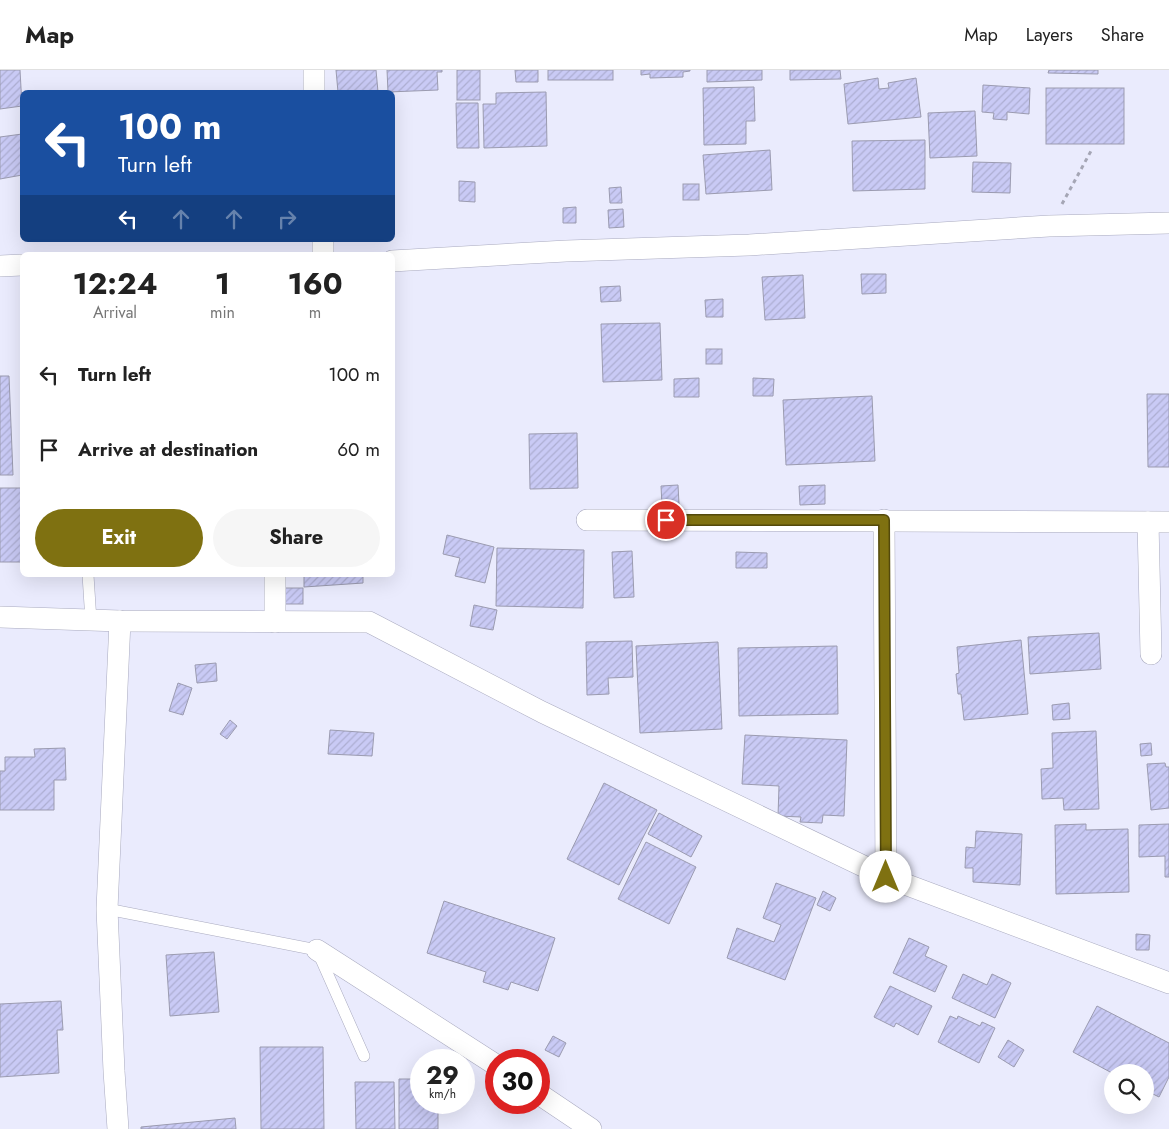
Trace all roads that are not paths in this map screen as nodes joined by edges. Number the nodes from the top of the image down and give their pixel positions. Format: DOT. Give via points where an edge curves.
graph roads {
  1 [pos="314,70"];
  2 [pos="314,90"];
  3 [pos="1169,223"];
  4 [pos="395,261"];
  5 [pos="20,265"];
  6 [pos="0,266"];
  7 [pos="587,520"];
  8 [pos="884,520"];
  9 [pos="1148,522"];
  10 [pos="1169,522"];
  11 [pos="88,577"];
  12 [pos="275,577"];
  13 [pos="0,617"];
  14 [pos="91,621"];
  15 [pos="120,621"];
  16 [pos="275,622"];
  17 [pos="1151,654"];
  18 [pos="886,877"];
  19 [pos="107,909"];
  20 [pos="317,950"];
  21 [pos="1169,982"];
  22 [pos="364,1056"];
  23 [pos="485,1057"];
  24 [pos="550,1101"];
  25 [pos="118,1129"];
  26 [pos="591,1129"];
  1 -- 2 [label="street"];
  3 -- 4 [label="street" via="1049,226 749,245"];
  5 -- 6 [label="street"];
  7 -- 8 [label="street"];
  8 -- 9 [label="street"];
  8 -- 18 [label="street"];
  9 -- 10 [label="street"];
  9 -- 17 [label="street"];
  11 -- 14 [label="lane"];
  12 -- 16 [label="street"];
  13 -- 14 [label="street"];
  14 -- 15 [label="street"];
  15 -- 16 [label="street"];
  15 -- 19 [label="street"];
  16 -- 18 [label="street" via="369,622 542,712"];
  18 -- 21 [label="street"];
  19 -- 20 [label="lane"];
  19 -- 25 [label="street"];
  20 -- 22 [label="lane"];
  20 -- 23 [label="street"];
  24 -- 26 [label="street"];
}
